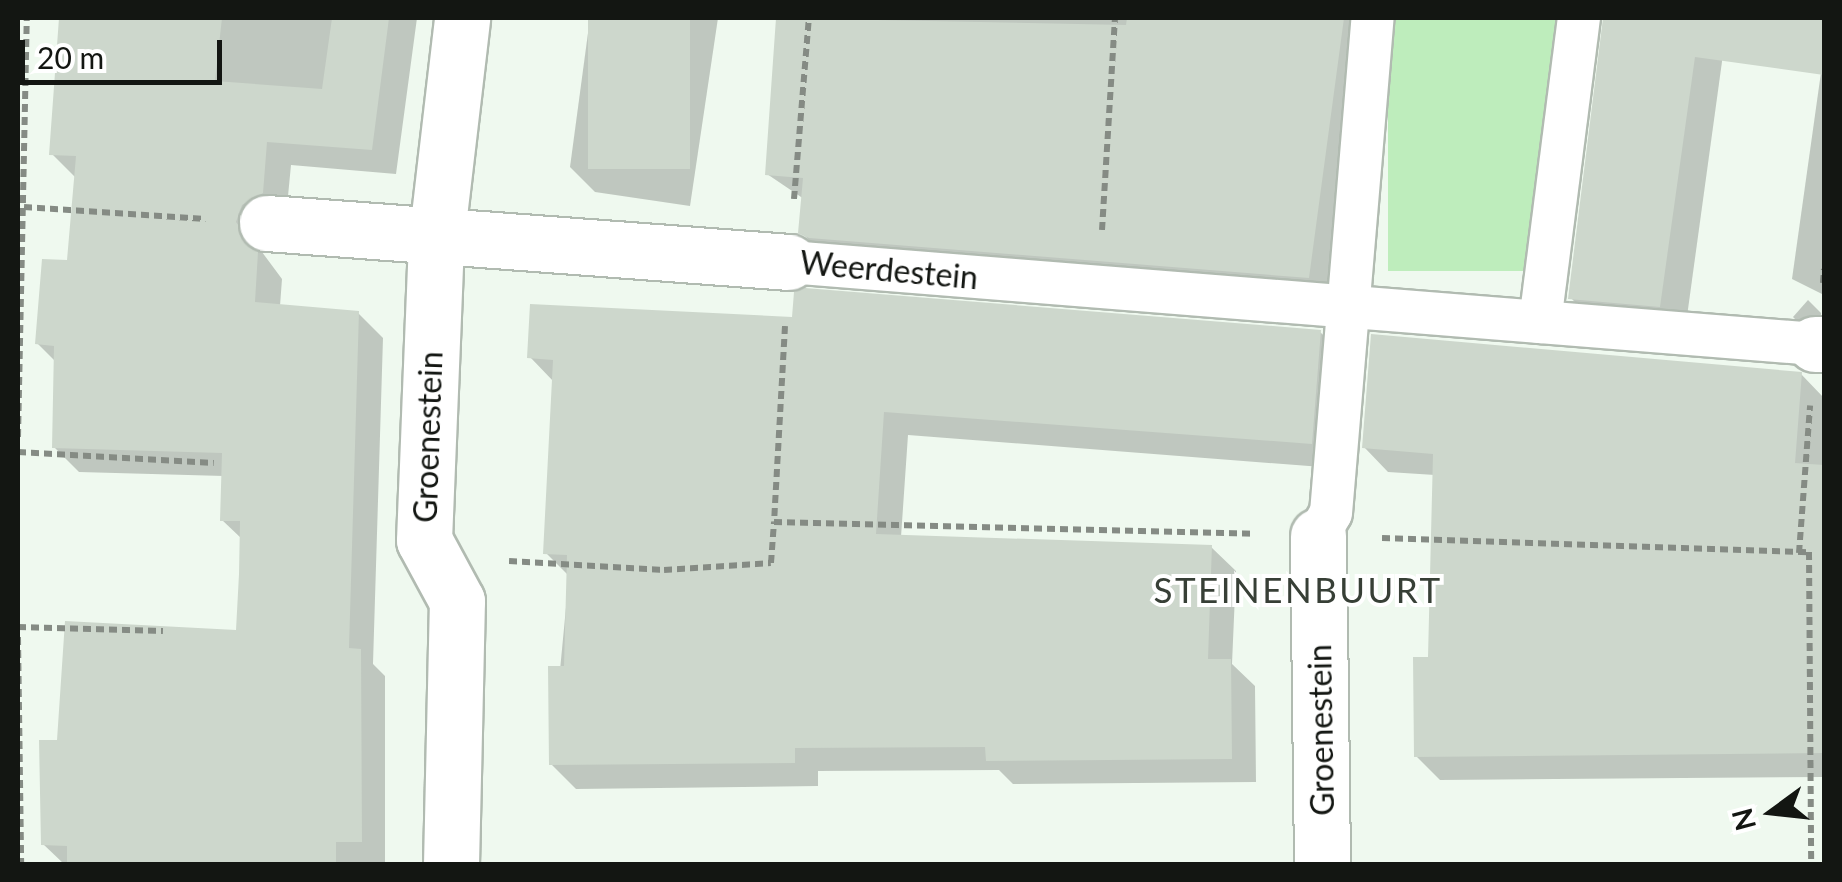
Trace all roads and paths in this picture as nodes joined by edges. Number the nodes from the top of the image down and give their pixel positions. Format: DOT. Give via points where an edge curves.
graph roads {
  1 [pos="27,18"];
  2 [pos="462,18"];
  3 [pos="810,18"];
  4 [pos="1115,18"];
  5 [pos="1372,18"];
  6 [pos="1579,18"];
  7 [pos="24,207"];
  8 [pos="267,223"];
  9 [pos="436,240"];
  10 [pos="789,262"];
  11 [pos="1099,287"];
  12 [pos="1342,303"];
  13 [pos="1540,322"];
  14 [pos="1820,344"];
  15 [pos="18,436"];
  16 [pos="18,452"];
  17 [pos="214,463"];
  18 [pos="774,522"];
  19 [pos="1318,536"];
  20 [pos="434,558"];
  21 [pos="18,627"];
  22 [pos="163,631"];
  23 [pos="18,637"];
  24 [pos="22,864"];
  25 [pos="451,864"];
  26 [pos="1322,864"];
  27 [pos="1811,864"];
  1 -- 7 [label="path"];
  2 -- 9 [label="street, Groenestein"];
  3 -- 10 [label="path"];
  4 -- 11 [label="path"];
  5 -- 12 [label="street"];
  6 -- 13 [label="street"];
  7 -- 8 [label="path"];
  7 -- 15 [label="path"];
  8 -- 9 [label="street"];
  9 -- 10 [label="street, Weerdestein"];
  9 -- 20 [label="street, Groenestein" via="424,540"];
  10 -- 11 [label="street, Weerdestein"];
  10 -- 18 [label="path"];
  11 -- 12 [label="street, Weerdestein"];
  12 -- 13 [label="street, Weerdestein"];
  12 -- 19 [label="street" via="1331,513"];
  13 -- 14 [label="street, Weerdestein"];
  16 -- 17 [label="path"];
  18 -- 19 [label="path"];
  18 -- 20 [label="path" via="771,563 664,570"];
  19 -- 26 [label="street, Groenestein"];
  19 -- 27 [label="path" via="1809,552"];
  20 -- 25 [label="street, Groenestein" via="457,601"];
  21 -- 22 [label="path"];
  23 -- 24 [label="path"];
}
